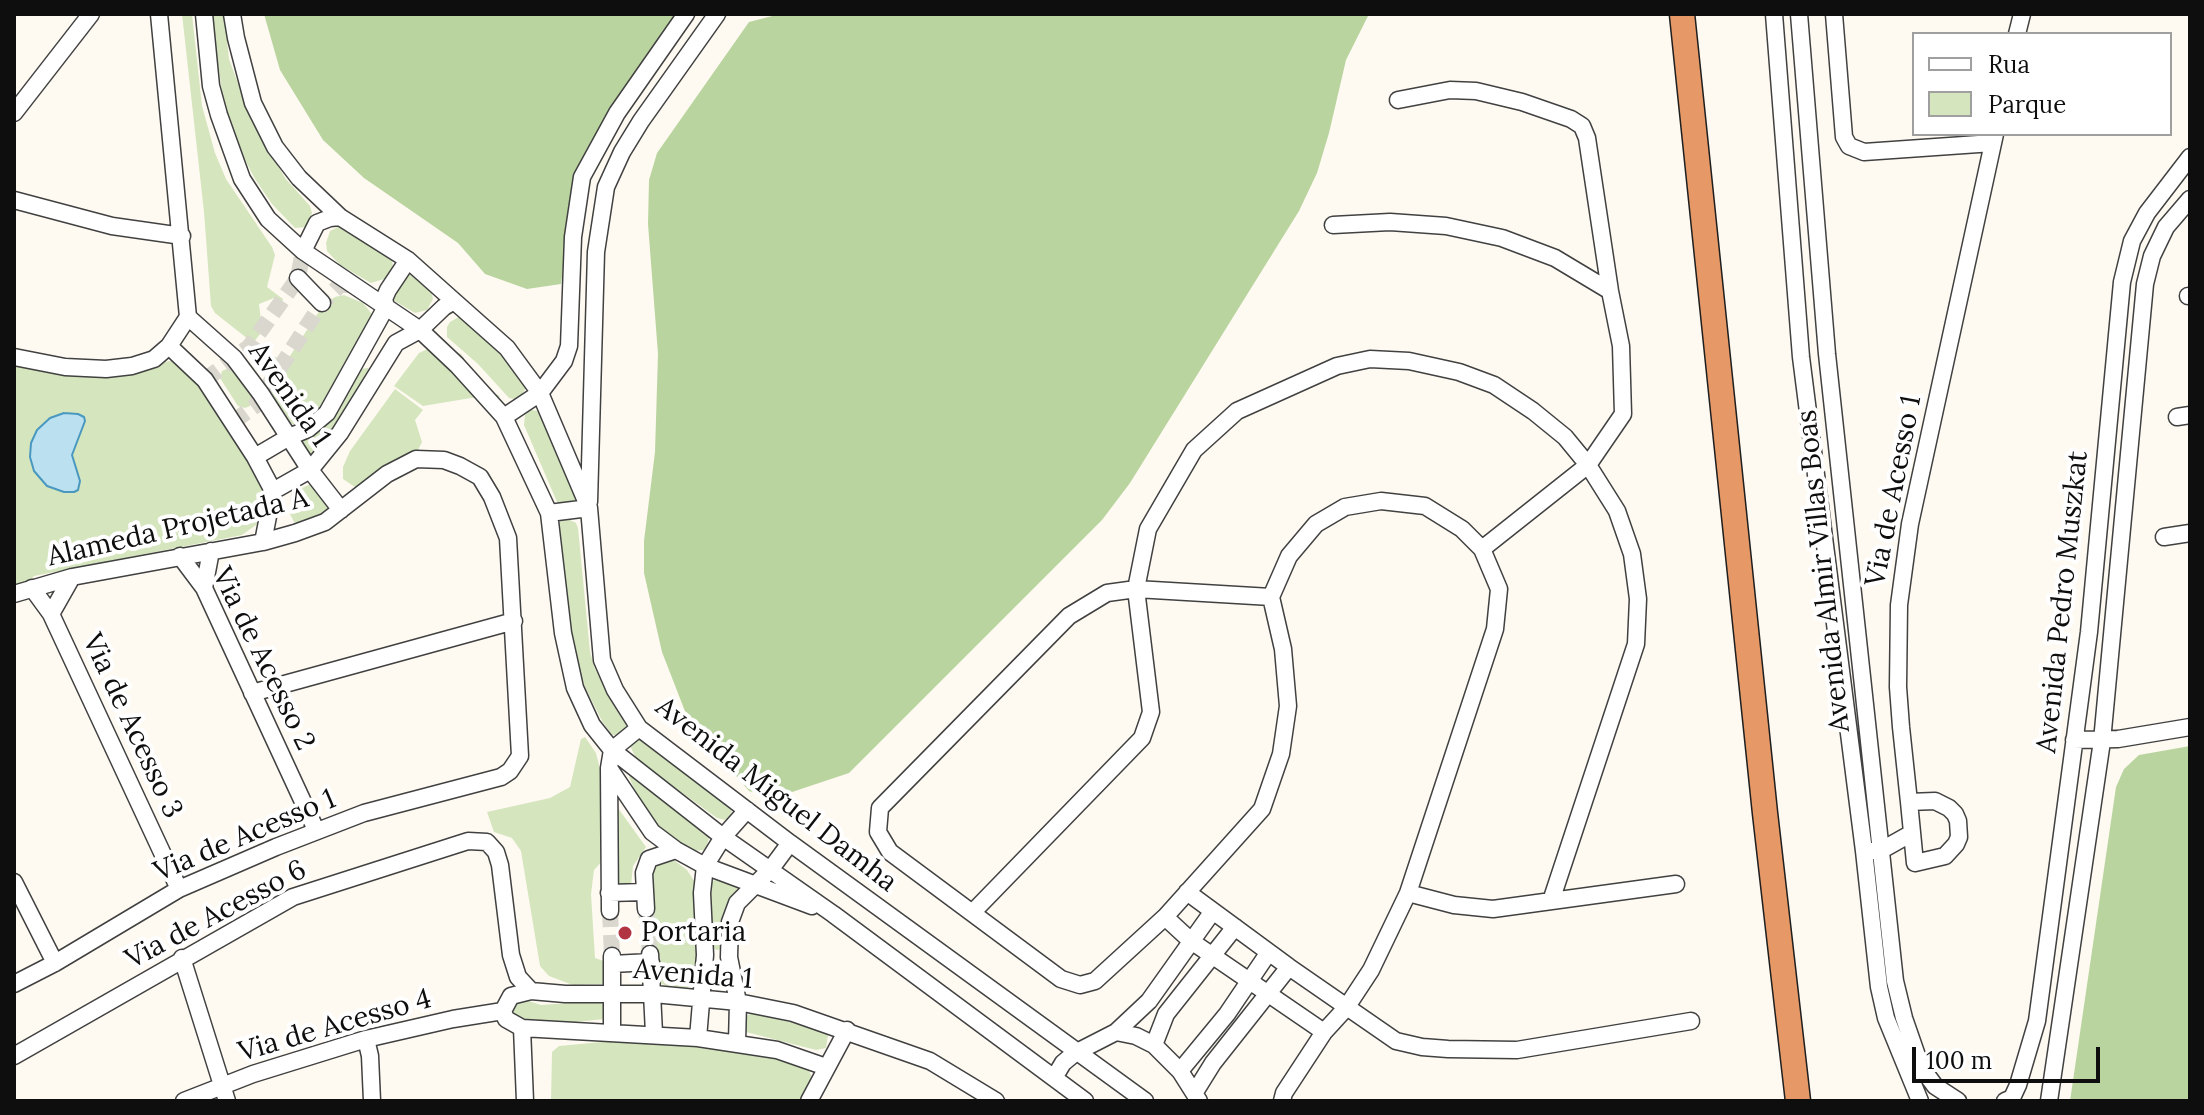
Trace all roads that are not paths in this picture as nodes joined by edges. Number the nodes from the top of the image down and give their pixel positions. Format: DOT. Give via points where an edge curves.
graph roads {
  1 [pos="91,14"];
  2 [pos="159,14"];
  3 [pos="204,14"];
  4 [pos="232,14"];
  5 [pos="686,14"];
  6 [pos="717,14"];
  7 [pos="1682,14"];
  8 [pos="1694,14"];
  9 [pos="1774,14"];
  10 [pos="1799,14"];
  11 [pos="1834,14"];
  12 [pos="1398,100"];
  13 [pos="14,113"];
  14 [pos="1994,138"];
  15 [pos="2190,157"];
  16 [pos="2190,199"];
  17 [pos="18,201"];
  18 [pos="340,217"];
  19 [pos="1333,225"];
  20 [pos="182,236"];
  21 [pos="303,251"];
  22 [pos="408,260"];
  23 [pos="298,278"];
  24 [pos="1610,291"];
  25 [pos="454,301"];
  26 [pos="322,303"];
  27 [pos="386,307"];
  28 [pos="188,317"];
  29 [pos="420,330"];
  30 [pos="169,346"];
  31 [pos="14,357"];
  32 [pos="360,358"];
  33 [pos="380,369"];
  34 [pos="540,393"];
  35 [pos="504,417"];
  36 [pos="289,437"];
  37 [pos="255,457"];
  38 [pos="1588,465"];
  39 [pos="310,470"];
  40 [pos="273,491"];
  41 [pos="589,508"];
  42 [pos="341,510"];
  43 [pos="549,513"];
  44 [pos="2190,533"];
  45 [pos="2164,537"];
  46 [pos="263,542"];
  47 [pos="1482,549"];
  48 [pos="211,551"];
  49 [pos="180,556"];
  50 [pos="72,577"];
  51 [pos="32,588"];
  52 [pos="204,588"];
  53 [pos="1136,589"];
  54 [pos="14,594"];
  55 [pos="1271,597"];
  56 [pos="51,614"];
  57 [pos="514,621"];
  58 [pos="252,693"];
  59 [pos="2190,727"];
  60 [pos="639,728"];
  61 [pos="2074,740"];
  62 [pos="2102,741"];
  63 [pos="612,750"];
  64 [pos="609,768"];
  65 [pos="1909,802"];
  66 [pos="747,810"];
  67 [pos="316,830"];
  68 [pos="1912,833"];
  69 [pos="723,837"];
  70 [pos="790,843"];
  71 [pos="676,850"];
  72 [pos="1872,851"];
  73 [pos="705,866"];
  74 [pos="770,870"];
  75 [pos="14,882"];
  76 [pos="1676,884"];
  77 [pos="755,885"];
  78 [pos="179,889"];
  79 [pos="645,892"];
  80 [pos="1187,892"];
  81 [pos="609,893"];
  82 [pos="1408,893"];
  83 [pos="1551,901"];
  84 [pos="646,909"];
  85 [pos="610,911"];
  86 [pos="1213,911"];
  87 [pos="972,913"];
  88 [pos="833,914"];
  89 [pos="1165,917"];
  90 [pos="1235,927"];
  91 [pos="1191,941"];
  92 [pos="1269,952"];
  93 [pos="1212,954"];
  94 [pos="705,955"];
  95 [pos="729,957"];
  96 [pos="182,958"];
  97 [pos="55,963"];
  98 [pos="1289,967"];
  99 [pos="1250,979"];
  100 [pos="14,984"];
  101 [pos="531,991"];
  102 [pos="1268,992"];
  103 [pos="654,994"];
  104 [pos="612,995"];
  105 [pos="702,998"];
  106 [pos="1149,1001"];
  107 [pos="738,1002"];
  108 [pos="1346,1008"];
  109 [pos="503,1011"];
  110 [pos="1166,1014"];
  111 [pos="1691,1021"];
  112 [pos="522,1028"];
  113 [pos="847,1030"];
  114 [pos="612,1031"];
  115 [pos="1116,1032"];
  116 [pos="1324,1032"];
  117 [pos="654,1033"];
  118 [pos="698,1038"];
  119 [pos="366,1039"];
  120 [pos="737,1043"];
  121 [pos="1154,1045"];
  122 [pos="1075,1053"];
  123 [pos="14,1056"];
  124 [pos="826,1067"];
  125 [pos="1180,1071"];
  126 [pos="1054,1078"];
  127 [pos="225,1093"];
  128 [pos="1197,1096"];
  129 [pos="988,1099"];
  130 [pos="184,1101"];
  131 [pos="372,1101"];
  132 [pos="525,1101"];
  133 [pos="809,1101"];
  134 [pos="1085,1101"];
  135 [pos="1145,1101"];
  136 [pos="1282,1101"];
  137 [pos="1798,1101"];
  138 [pos="1808,1101"];
  139 [pos="1920,1101"];
  140 [pos="1958,1101"];
  141 [pos="2005,1101"];
  142 [pos="2049,1101"];
  1 -- 13 [label="street"];
  2 -- 20 [label="street"];
  3 -- 21 [label="street, Avenida Miguel Damha" via="211,86 242,179 268,219"];
  4 -- 18 [label="street, Avenida Miguel Damha" via="253,103 275,147"];
  5 -- 34 [label="street" via="617,113 582,177 573,237 569,346"];
  6 -- 41 [label="street" via="641,121 606,187 596,252"];
  7 -- 137 [label="highway"];
  8 -- 138 [label="highway"];
  9 -- 72 [label="street, Avenida Almir Villas Boas" via="1801,357"];
  10 -- 72 [label="street, Avenida Almir Villas Boas"];
  11 -- 14 [label="street" via="1843,132 1849,146 1864,152"];
  12 -- 24 [label="street" via="1476,91 1579,123 1587,138"];
  14 -- 65 [label="street, Via de Acesso 1" via="1903,565 1898,687"];
  15 -- 61 [label="street, Avenida Pedro Muszkat" via="2147,213 2132,241 2122,282"];
  16 -- 62 [label="street, Avenida Pedro Muszkat" via="2166,227 2145,284"];
  17 -- 20 [label="street" via="112,226"];
  18 -- 21 [label="street" via="317,223"];
  18 -- 22 [label="street, Avenida Miguel Damha"];
  19 -- 24 [label="street" via="1446,226 1502,238 1555,258"];
  20 -- 28 [label="street"];
  21 -- 27 [label="street, Avenida Miguel Damha"];
  22 -- 25 [label="street, Avenida Miguel Damha"];
  22 -- 27 [label="street" via="388,290"];
  23 -- 26 [label="street"];
  24 -- 38 [label="street" via="1621,346 1623,414"];
  25 -- 29 [label="street"];
  25 -- 34 [label="street, Avenida Miguel Damha" via="507,348"];
  27 -- 29 [label="street, Avenida Miguel Damha"];
  27 -- 32 [label="street"];
  28 -- 30 [label="street"];
  28 -- 36 [label="street, Avenida 1" via="234,358"];
  29 -- 33 [label="street" via="396,343"];
  29 -- 35 [label="street, Avenida Miguel Damha"];
  30 -- 31 [label="street" via="154,359 106,369"];
  30 -- 37 [label="street" via="205,380"];
  32 -- 33 [label="street"];
  32 -- 36 [label="street" via="327,413"];
  33 -- 39 [label="street"];
  34 -- 35 [label="street"];
  34 -- 41 [label="street, Avenida Miguel Damha"];
  35 -- 43 [label="street, Avenida Miguel Damha"];
  36 -- 37 [label="street"];
  36 -- 39 [label="street, Avenida 1"];
  37 -- 40 [label="street"];
  38 -- 47 [label="street"];
  38 -- 53 [label="street" via="1533,411 1482,381 1409,361 1370,359 1337,366 1237,411 1194,450 1148,529"];
  38 -- 83 [label="street" via="1617,511 1632,554 1636,644"];
  39 -- 40 [label="street"];
  39 -- 42 [label="street, Avenida 1"];
  40 -- 46 [label="street"];
  41 -- 43 [label="street"];
  41 -- 60 [label="street, Avenida Miguel Damha" via="602,660"];
  42 -- 46 [label="street, Alameda Projetada A" via="325,522"];
  42 -- 57 [label="street, Alameda Projetada A" via="416,459 460,466 480,477 508,538"];
  43 -- 63 [label="street, Avenida Miguel Damha" via="575,688 592,725"];
  44 -- 45 [label="street"];
  46 -- 48 [label="street, Alameda Projetada A"];
  47 -- 55 [label="street" via="1425,506 1381,501 1345,507 1316,524 1289,556"];
  47 -- 82 [label="street" via="1499,589 1495,629"];
  48 -- 49 [label="street, Alameda Projetada A"];
  48 -- 52 [label="street"];
  49 -- 50 [label="street, Alameda Projetada A"];
  49 -- 52 [label="street, Via de Acesso 2"];
  50 -- 51 [label="street, Alameda Projetada A"];
  50 -- 56 [label="street"];
  51 -- 54 [label="street, Alameda Projetada A"];
  51 -- 56 [label="street, Via de Acesso 3"];
  52 -- 58 [label="street, Via de Acesso 2"];
  53 -- 55 [label="street"];
  53 -- 87 [label="street" via="1151,712 1142,738"];
  53 -- 87 [label="street" via="1107,593 1069,616 880,808 878,832 890,852"];
  55 -- 80 [label="street" via="1288,706 1281,754 1262,809"];
  56 -- 78 [label="street, Via de Acesso 3"];
  57 -- 58 [label="street"];
  57 -- 67 [label="street, Via de Acesso 1" via="520,756 510,771"];
  58 -- 67 [label="street, Via de Acesso 2"];
  59 -- 62 [label="street"];
  60 -- 63 [label="street"];
  60 -- 66 [label="street, Avenida Miguel Damha"];
  61 -- 62 [label="street"];
  61 -- 141 [label="street, Avenida Pedro Muszkat" via="2037,1021 2024,1069 2012,1098"];
  62 -- 142 [label="street, Avenida Pedro Muszkat"];
  63 -- 64 [label="street"];
  63 -- 69 [label="street, Avenida Miguel Damha"];
  64 -- 71 [label="street" via="652,832"];
  64 -- 81 [label="street"];
  65 -- 68 [label="street, Via de Acesso 1"];
  65 -- 68 [label="street, Via de Acesso 1" via="1943,803 1955,814 1959,829 1956,844 1945,856 1915,863"];
  66 -- 69 [label="street"];
  66 -- 70 [label="street, Avenida Miguel Damha"];
  67 -- 78 [label="street, Via de Acesso 1"];
  68 -- 72 [label="street"];
  69 -- 73 [label="street"];
  69 -- 74 [label="street, Avenida Miguel Damha"];
  70 -- 74 [label="street"];
  70 -- 122 [label="street, Avenida Miguel Damha"];
  71 -- 73 [label="street"];
  71 -- 79 [label="street" via="649,859"];
  72 -- 139 [label="street, Avenida Almir Villas Boas" via="1879,987"];
  72 -- 140 [label="street, Avenida Almir Villas Boas" via="1904,1018 1927,1077"];
  73 -- 77 [label="street"];
  73 -- 94 [label="street"];
  74 -- 77 [label="street"];
  74 -- 88 [label="street, Avenida Miguel Damha"];
  75 -- 97 [label="street"];
  76 -- 83 [label="street"];
  77 -- 88 [label="street"];
  77 -- 95 [label="street" via="737,903 730,922"];
  78 -- 97 [label="street, Via de Acesso 1"];
  79 -- 81 [label="street"];
  79 -- 84 [label="street"];
  80 -- 86 [label="street"];
  80 -- 89 [label="street"];
  81 -- 85 [label="street"];
  82 -- 83 [label="street" via="1493,909"];
  82 -- 108 [label="street"];
  86 -- 90 [label="street"];
  86 -- 91 [label="street"];
  87 -- 89 [label="street" via="1061,979 1080,985 1103,975"];
  88 -- 126 [label="street, Avenida Miguel Damha"];
  89 -- 91 [label="street"];
  90 -- 92 [label="street"];
  90 -- 93 [label="street"];
  91 -- 93 [label="street"];
  91 -- 106 [label="street"];
  92 -- 98 [label="street"];
  92 -- 99 [label="street"];
  93 -- 99 [label="street"];
  93 -- 110 [label="street"];
  94 -- 95 [label="street"];
  94 -- 105 [label="street"];
  95 -- 107 [label="street"];
  96 -- 101 [label="street, Via de Acesso 6" via="293,897 468,841 487,842 496,852 511,955 518,977"];
  96 -- 123 [label="street, Via de Acesso 6"];
  96 -- 127 [label="street"];
  97 -- 100 [label="street, Via de Acesso 1"];
  98 -- 102 [label="street"];
  98 -- 108 [label="street"];
  99 -- 102 [label="street"];
  99 -- 125 [label="street"];
  101 -- 104 [label="street, Avenida 1"];
  101 -- 109 [label="street" via="511,996"];
  102 -- 116 [label="street"];
  102 -- 128 [label="street" via="1213,1063"];
  103 -- 104 [label="street, Avenida 1"];
  103 -- 104 [label="street" via="651,958 612,960"];
  103 -- 105 [label="street, Avenida 1"];
  103 -- 117 [label="street"];
  104 -- 114 [label="street"];
  105 -- 107 [label="street, Avenida 1"];
  105 -- 118 [label="street"];
  106 -- 110 [label="street"];
  106 -- 115 [label="street"];
  107 -- 113 [label="street, Avenida 1"];
  107 -- 120 [label="street"];
  108 -- 111 [label="street" via="1396,1041 1448,1049 1517,1050"];
  108 -- 116 [label="street"];
  109 -- 112 [label="street"];
  109 -- 119 [label="street, Via de Acesso 4"];
  110 -- 121 [label="street"];
  112 -- 114 [label="street"];
  112 -- 132 [label="street"];
  113 -- 124 [label="street"];
  113 -- 129 [label="street, Avenida 1" via="930,1061"];
  114 -- 117 [label="street"];
  115 -- 121 [label="street"];
  115 -- 122 [label="street"];
  116 -- 136 [label="street"];
  117 -- 118 [label="street"];
  118 -- 120 [label="street"];
  119 -- 127 [label="street, Via de Acesso 4"];
  119 -- 131 [label="street"];
  120 -- 124 [label="street"];
  121 -- 125 [label="street"];
  122 -- 126 [label="street"];
  122 -- 135 [label="street, Avenida Miguel Damha"];
  124 -- 133 [label="street"];
  125 -- 128 [label="street"];
  126 -- 134 [label="street, Avenida Miguel Damha"];
  127 -- 130 [label="street, Via de Acesso 4"];
}
